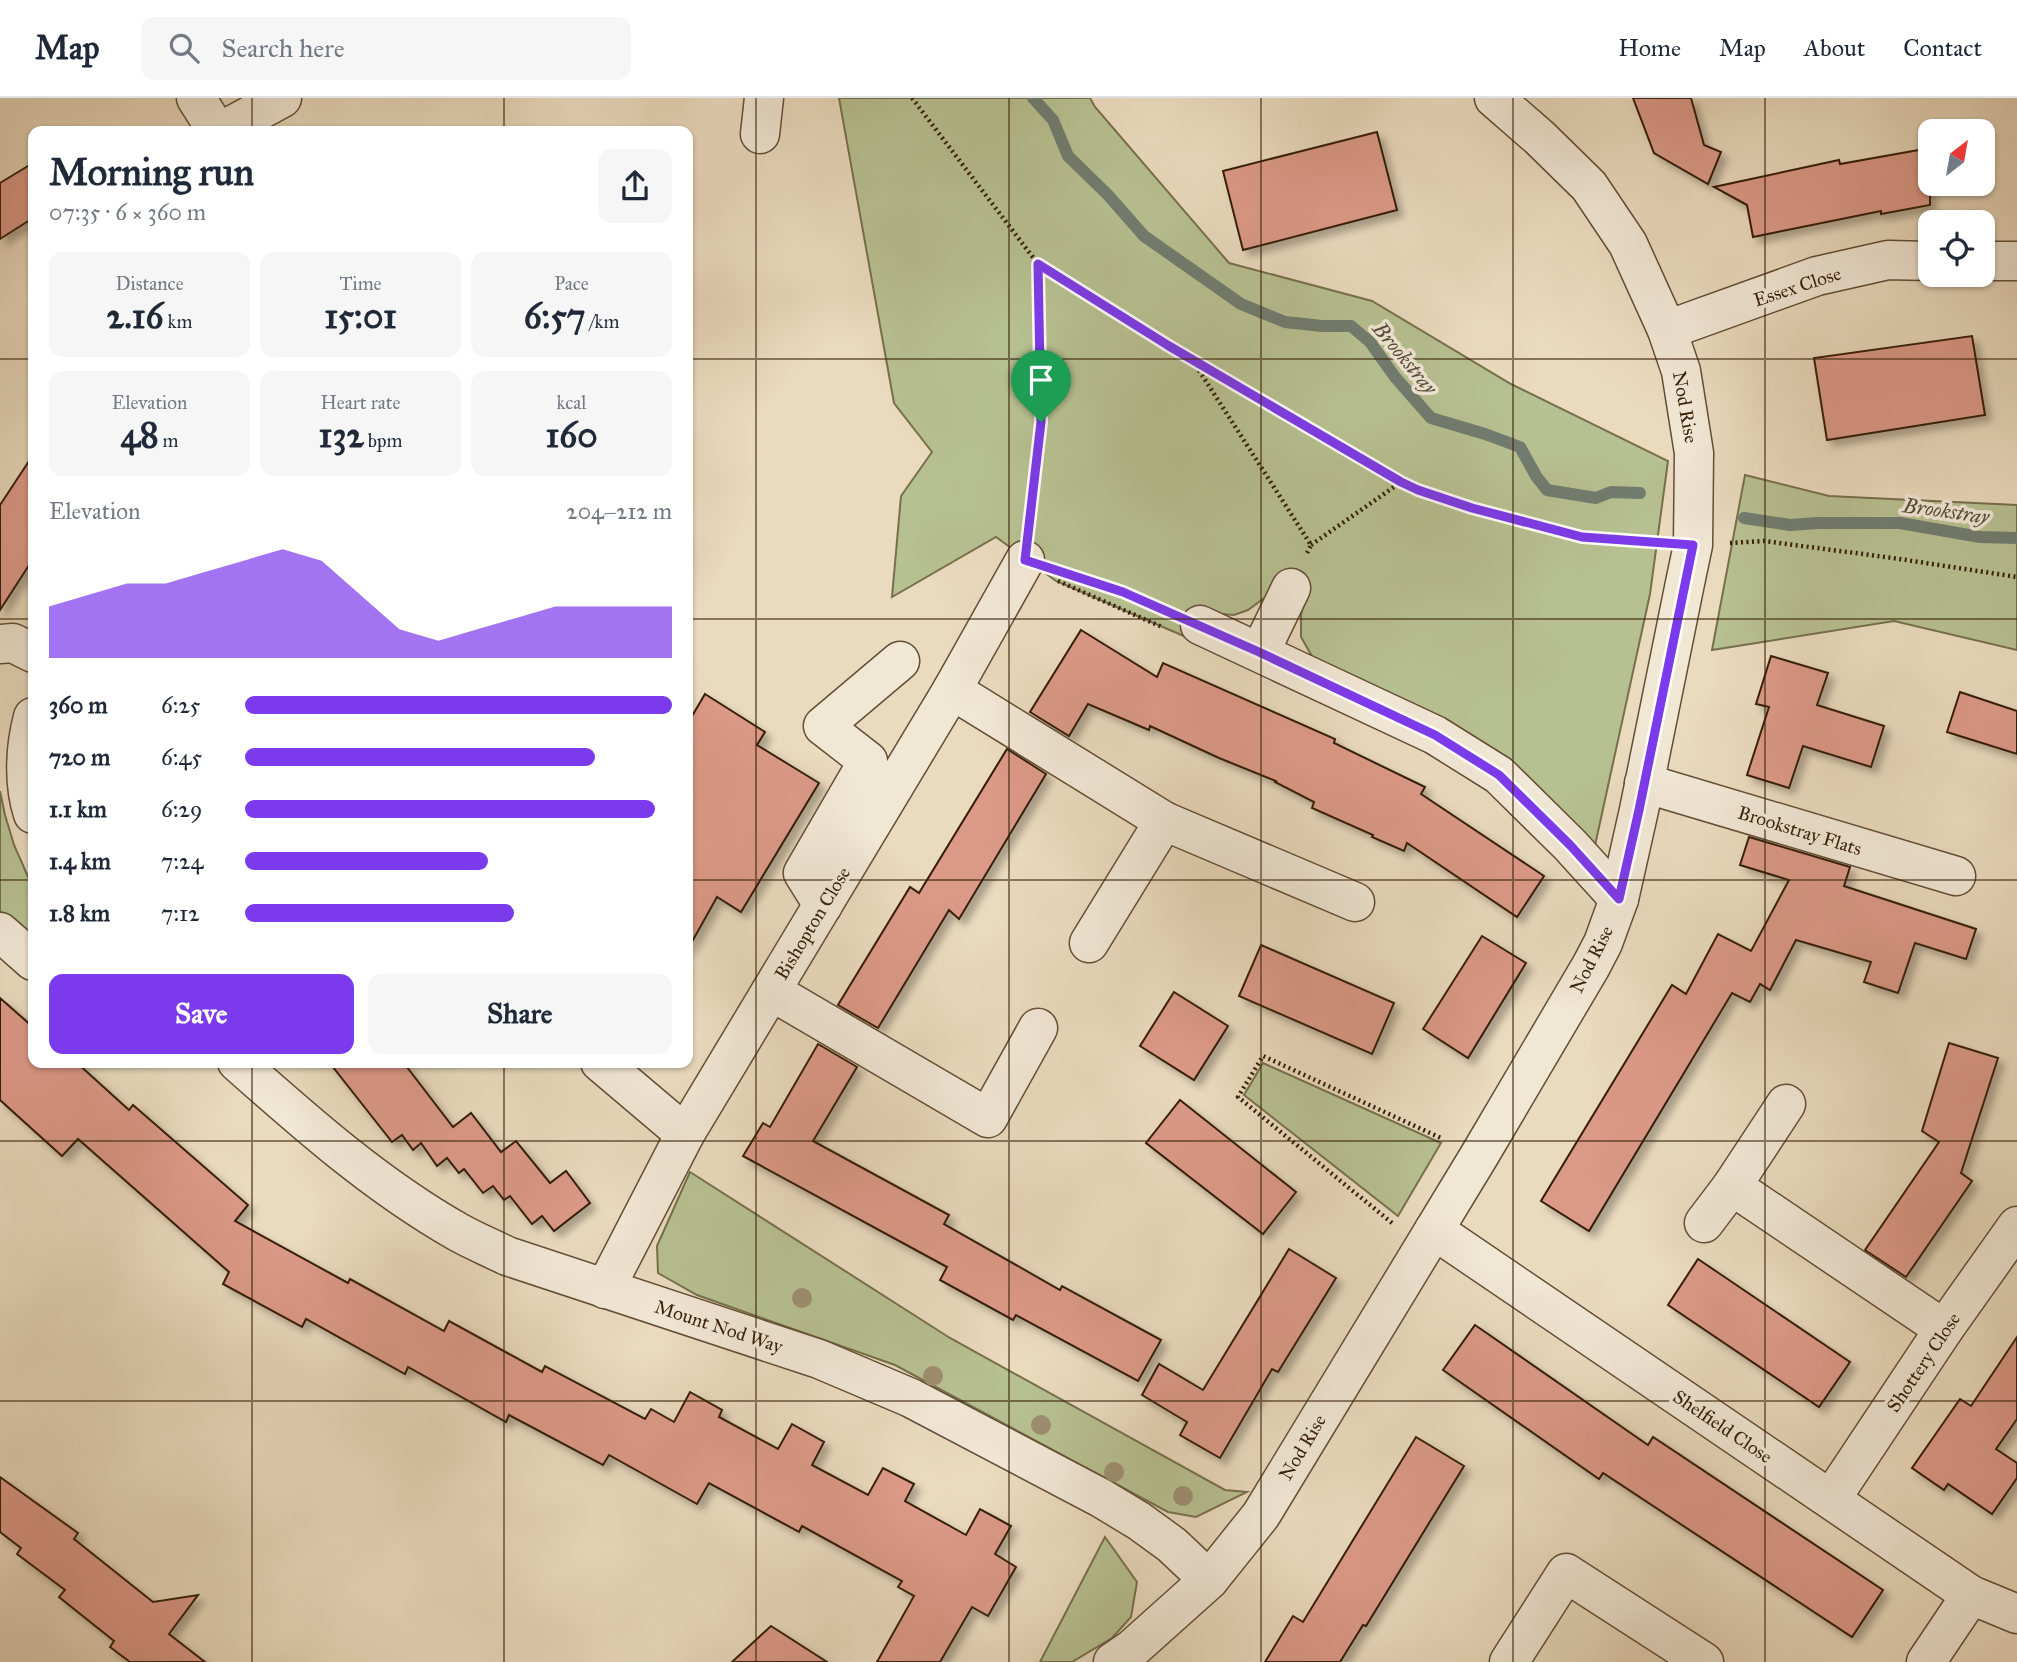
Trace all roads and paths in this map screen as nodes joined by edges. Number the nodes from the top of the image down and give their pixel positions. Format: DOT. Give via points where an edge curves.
graph roads {
  1 [pos="196,98"];
  2 [pos="282,98"];
  3 [pos="912,98"];
  4 [pos="1494,98"];
  5 [pos="216,126"];
  6 [pos="229,126"];
  7 [pos="1918,261"];
  8 [pos="1995,261"];
  9 [pos="2017,261"];
  10 [pos="1038,264"];
  11 [pos="1667,330"];
  12 [pos="1192,360"];
  13 [pos="1401,482"];
  14 [pos="1693,536"];
  15 [pos="1311,545"];
  16 [pos="1025,560"];
  17 [pos="2017,577"];
  18 [pos="1291,588"];
  19 [pos="1200,625"];
  20 [pos="0,644"];
  21 [pos="28,650"];
  22 [pos="1259,652"];
  23 [pos="900,661"];
  24 [pos="952,690"];
  25 [pos="28,750"];
  26 [pos="1644,783"];
  27 [pos="28,789"];
  28 [pos="1164,821"];
  29 [pos="1956,876"];
  30 [pos="1619,899"];
  31 [pos="1355,902"];
  32 [pos="823,905"];
  33 [pos="0,932"];
  34 [pos="1088,943"];
  35 [pos="28,957"];
  36 [pos="771,991"];
  37 [pos="1038,1028"];
  38 [pos="244,1068"];
  39 [pos="607,1068"];
  40 [pos="1786,1104"];
  41 [pos="685,1133"];
  42 [pos="1479,1156"];
  43 [pos="1732,1186"];
  44 [pos="1703,1223"];
  45 [pos="2017,1226"];
  46 [pos="1428,1239"];
  47 [pos="605,1289"];
  48 [pos="1944,1329"];
  49 [pos="1832,1499"];
  50 [pos="1209,1580"];
  51 [pos="1971,1595"];
  52 [pos="2017,1614"];
  53 [pos="1113,1662"];
  54 [pos="1509,1662"];
  55 [pos="1704,1662"];
  56 [pos="1926,1662"];
  1 -- 5 [label="street"];
  2 -- 6 [label="street"];
  3 -- 10 [label="path"];
  4 -- 11 [label="street, Nod Rise" via="1589,186 1628,244"];
  7 -- 11 [label="street, Essex Close" via="1888,260 1816,276"];
  8 -- 9 [label="street"];
  10 -- 12 [label="path"];
  10 -- 16 [label="path" via="1041,422"];
  11 -- 14 [label="street, Nod Rise" via="1681,371 1694,453"];
  12 -- 13 [label="path"];
  12 -- 15 [label="path"];
  13 -- 14 [label="path" via="1472,508 1582,537"];
  13 -- 15 [label="path"];
  14 -- 17 [label="path" via="1764,541"];
  14 -- 26 [label="street, Nod Rise"];
  15 -- 18 [label="path"];
  16 -- 19 [label="path" via="1123,592"];
  16 -- 19 [label="path" via="1056,580 1193,640"];
  16 -- 24 [label="street, Bishopton Close"];
  18 -- 22 [label="street"];
  19 -- 22 [label="street"];
  20 -- 21 [label="street" via="13,643"];
  22 -- 30 [label="street" via="1435,735 1499,775"];
  23 -- 32 [label="street" via="823,726 868,761 803,873"];
  24 -- 28 [label="street"];
  24 -- 32 [label="street, Bishopton Close"];
  25 -- 27 [label="street"];
  26 -- 29 [label="street, Brookstray Flats"];
  26 -- 30 [label="street, Nod Rise"];
  28 -- 31 [label="street"];
  28 -- 34 [label="street"];
  30 -- 42 [label="street, Nod Rise" via="1591,966"];
  32 -- 36 [label="street, Bishopton Close"];
  33 -- 35 [label="street"];
  36 -- 37 [label="street" via="988,1118"];
  36 -- 41 [label="street, Bishopton Close"];
  38 -- 47 [label="street, Mount Nod Way" via="338,1149 420,1209 507,1256"];
  39 -- 41 [label="street"];
  40 -- 43 [label="street"];
  41 -- 47 [label="street, Bishopton Close"];
  42 -- 46 [label="street, Nod Rise"];
  42 -- 46 [label="path" via="1263,1056 1238,1097"];
  43 -- 44 [label="street"];
  43 -- 48 [label="street"];
  45 -- 48 [label="street, Shottery Close"];
  46 -- 49 [label="street, Shelfield Close"];
  46 -- 50 [label="street, Nod Rise" via="1261,1515"];
  47 -- 50 [label="street, Mount Nod Way" via="819,1359 911,1398 1139,1521"];
  48 -- 49 [label="street, Shottery Close"];
  49 -- 51 [label="street, Shelfield Close"];
  50 -- 53 [label="street, Nod Rise"];
  51 -- 52 [label="street, Shelfield Close"];
  51 -- 56 [label="street"];
  54 -- 55 [label="street" via="1566,1573"];
}
